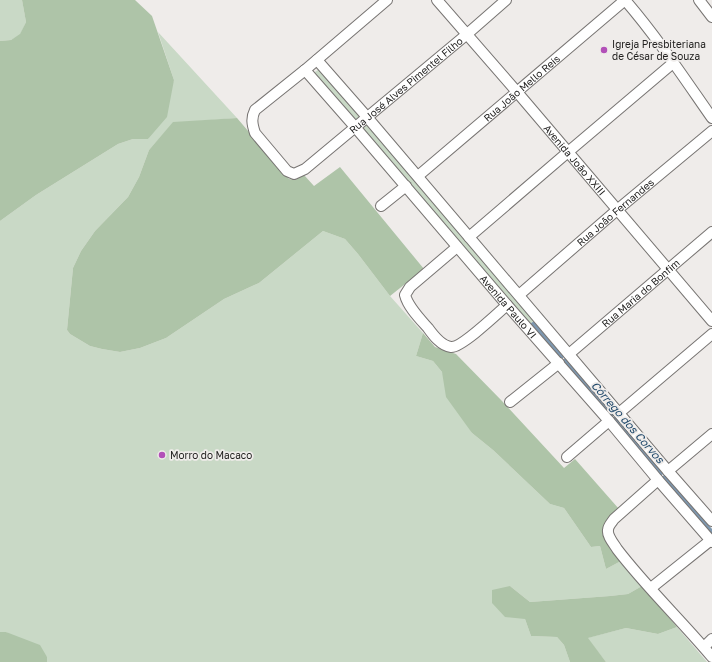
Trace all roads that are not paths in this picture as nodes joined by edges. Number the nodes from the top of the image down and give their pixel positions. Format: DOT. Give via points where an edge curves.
graph roads {
  1 [pos="387,0"];
  2 [pos="437,0"];
  3 [pos="506,0"];
  4 [pos="625,0"];
  5 [pos="701,1"];
  6 [pos="712,17"];
  7 [pos="466,35"];
  8 [pos="317,60"];
  9 [pos="673,63"];
  10 [pos="305,70"];
  11 [pos="517,92"];
  12 [pos="368,117"];
  13 [pos="712,118"];
  14 [pos="355,127"];
  15 [pos="712,131"];
  16 [pos="568,152"];
  17 [pos="418,176"];
  18 [pos="406,186"];
  19 [pos="381,206"];
  20 [pos="617,210"];
  21 [pos="712,232"];
  22 [pos="469,237"];
  23 [pos="458,247"];
  24 [pos="667,269"];
  25 [pos="519,295"];
  26 [pos="507,305"];
  27 [pos="712,321"];
  28 [pos="712,334"];
  29 [pos="569,354"];
  30 [pos="559,363"];
  31 [pos="510,402"];
  32 [pos="619,413"];
  33 [pos="609,421"];
  34 [pos="712,434"];
  35 [pos="567,456"];
  36 [pos="668,471"];
  37 [pos="658,480"];
  38 [pos="712,521"];
  39 [pos="711,541"];
  40 [pos="651,588"];
  41 [pos="712,640"];
  42 [pos="704,647"];
  43 [pos="712,657"];
  1 -- 8 [label="street"];
  2 -- 7 [label="street, Avenida João XXIII"];
  3 -- 7 [label="street, Rua José Alves Pimentel Filho"];
  4 -- 9 [label="street"];
  4 -- 11 [label="street, Rua João Mello Reis"];
  5 -- 6 [label="street"];
  7 -- 11 [label="street, Avenida João XXIII"];
  7 -- 12 [label="street, Rua José Alves Pimentel Filho"];
  8 -- 10 [label="street"];
  8 -- 12 [label="street, Avenida Paulo VI"];
  9 -- 13 [label="street"];
  9 -- 16 [label="street"];
  10 -- 14 [label="street, Avenida Paulo VI"];
  10 -- 14 [label="street, Rua José Alves Pimentel Filho" via="255,110 252,116 256,133 287,171 294,174 305,168"];
  11 -- 16 [label="street, Avenida João XXIII"];
  11 -- 17 [label="street, Rua João Mello Reis"];
  12 -- 14 [label="street, Rua José Alves Pimentel Filho"];
  12 -- 17 [label="street, Avenida Paulo VI"];
  14 -- 18 [label="street, Avenida Paulo VI"];
  15 -- 20 [label="street, Rua João Fernandes"];
  16 -- 20 [label="street, Avenida João XXIII"];
  16 -- 22 [label="street"];
  17 -- 22 [label="street, Avenida Paulo VI"];
  18 -- 19 [label="street"];
  18 -- 23 [label="street, Avenida Paulo VI"];
  20 -- 24 [label="street, Avenida João XXIII"];
  20 -- 25 [label="street, Rua João Fernandes"];
  21 -- 24 [label="street, Rua Maria do Bonfim"];
  22 -- 25 [label="street, Avenida Paulo VI"];
  23 -- 26 [label="street, Avenida Paulo VI"];
  23 -- 26 [label="street" via="410,287 405,295 423,322 440,342 451,347 457,346"];
  24 -- 27 [label="street, Avenida João XXIII"];
  24 -- 29 [label="street, Rua Maria do Bonfim"];
  25 -- 29 [label="street, Avenida Paulo VI"];
  26 -- 30 [label="street, Avenida Paulo VI"];
  28 -- 32 [label="street"];
  29 -- 32 [label="street, Avenida Paulo VI"];
  30 -- 31 [label="street"];
  30 -- 33 [label="street, Avenida Paulo VI"];
  32 -- 36 [label="street, Avenida Paulo VI"];
  33 -- 35 [label="street"];
  33 -- 37 [label="street, Avenida Paulo VI"];
  34 -- 36 [label="street"];
  36 -- 38 [label="street, Avenida Paulo VI"];
  37 -- 39 [label="street, Avenida Paulo VI"];
  37 -- 40 [label="street" via="614,519 608,530 616,548"];
  39 -- 40 [label="street"];
  40 -- 42 [label="street"];
  41 -- 42 [label="street"];
  42 -- 43 [label="street"];
}
